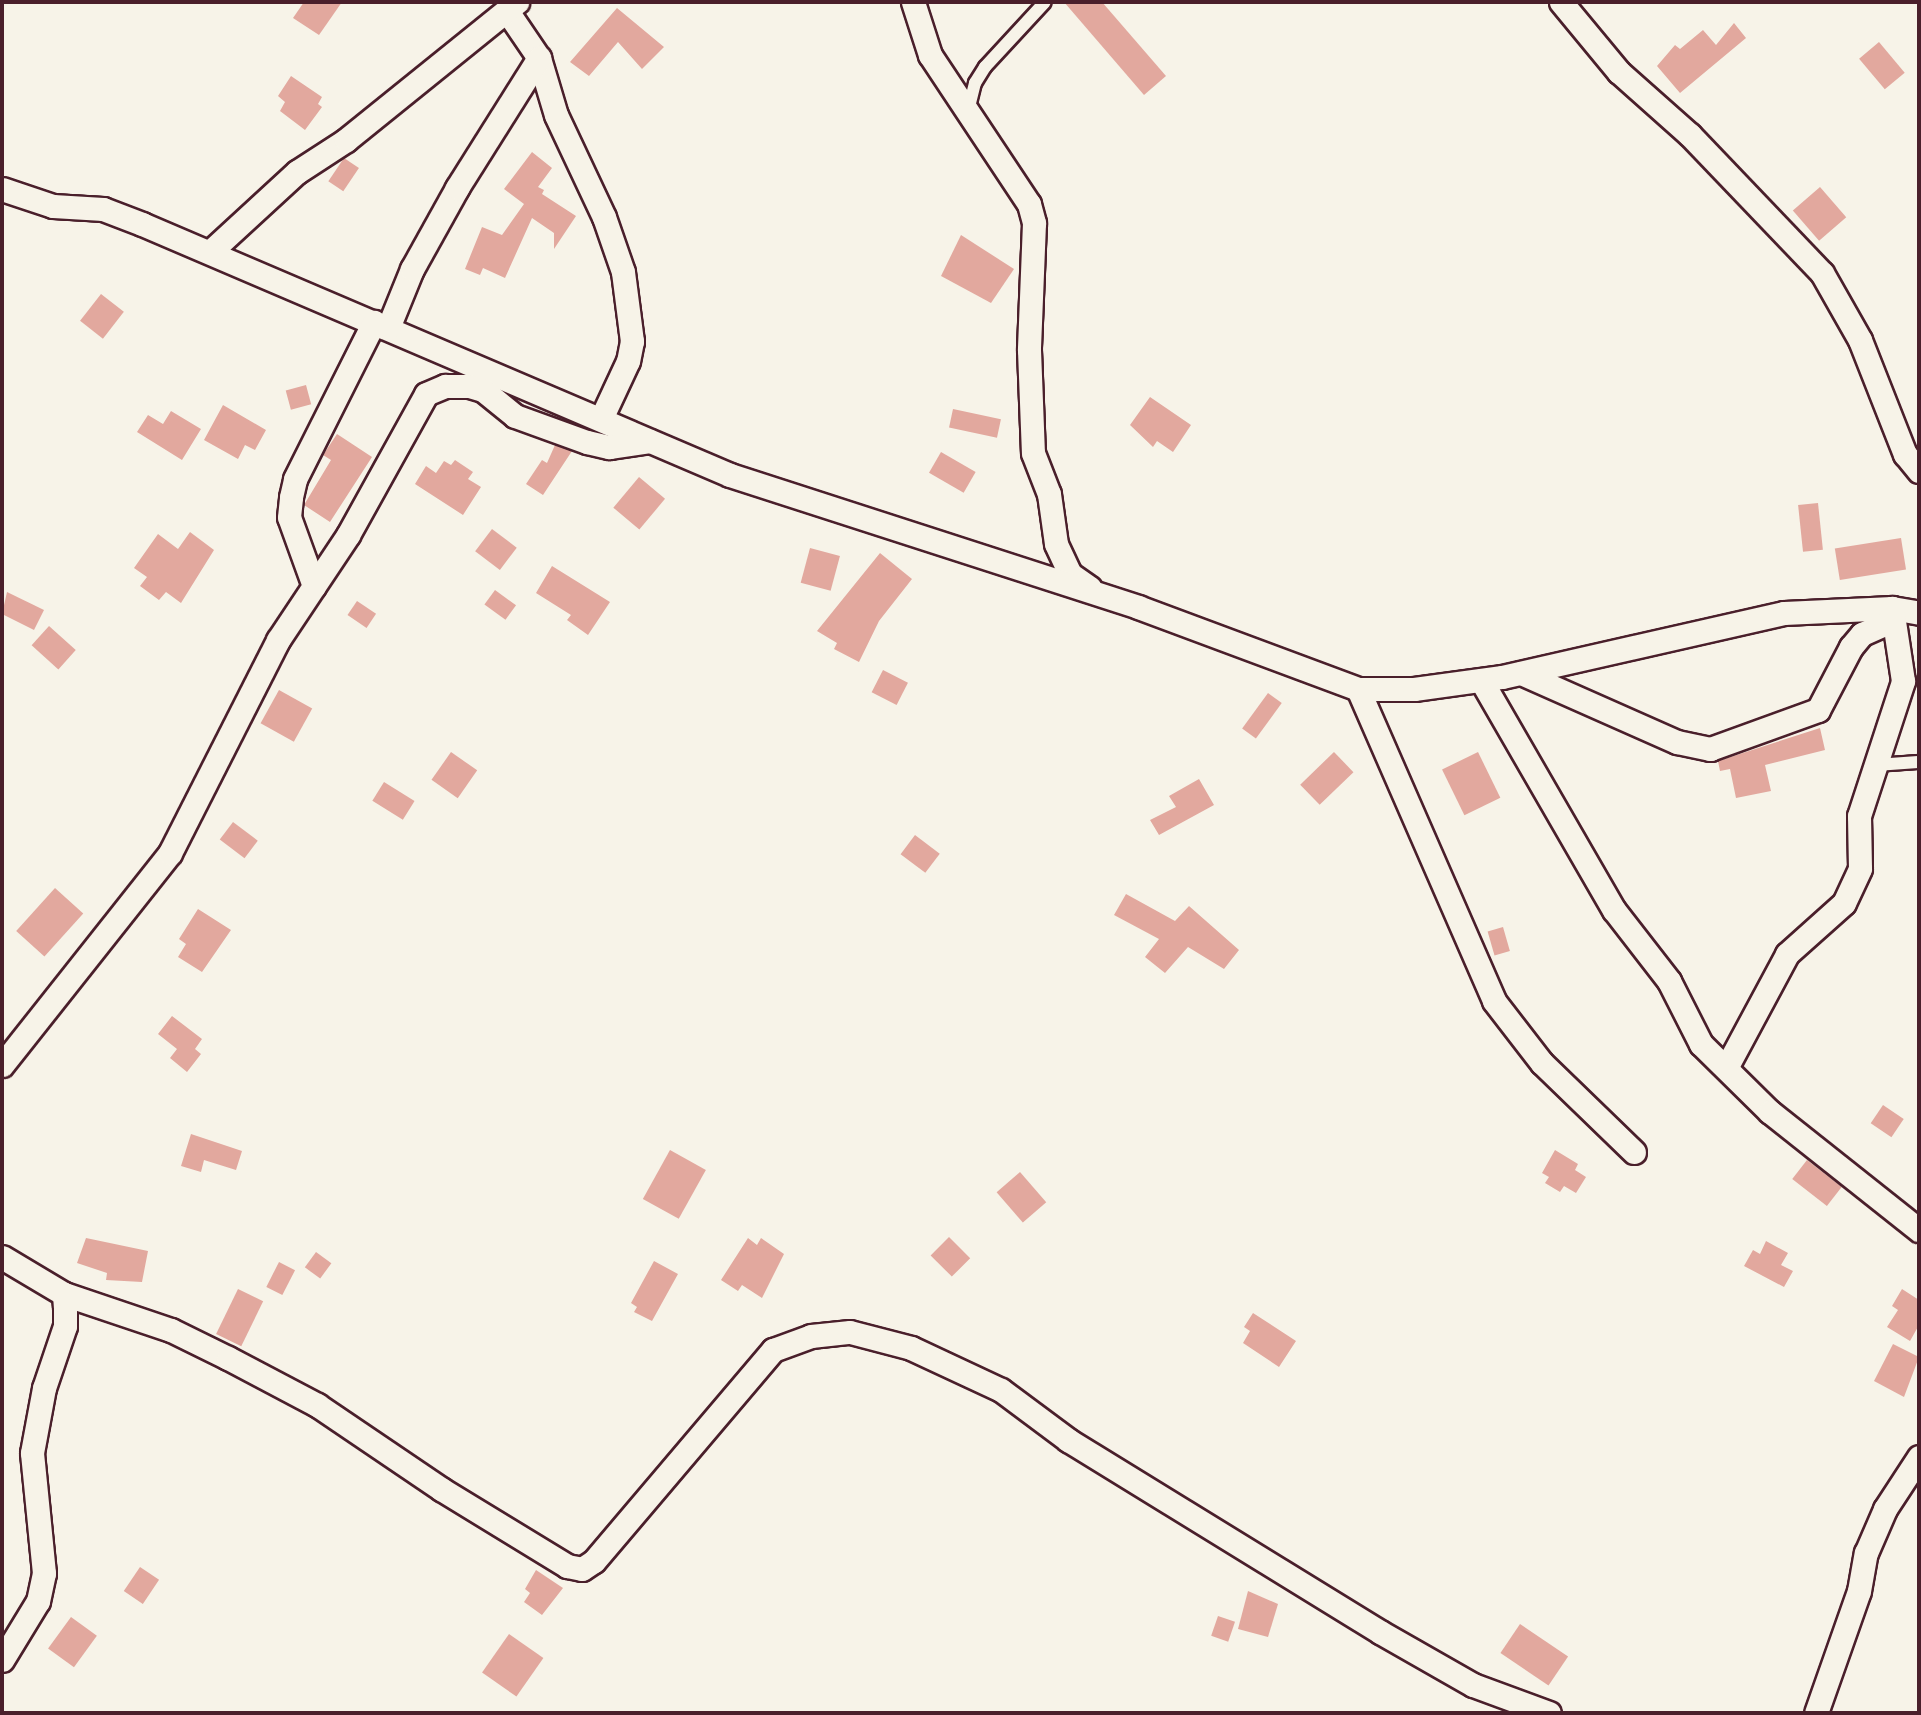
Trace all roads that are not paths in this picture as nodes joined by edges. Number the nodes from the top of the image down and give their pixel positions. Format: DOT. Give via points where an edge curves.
graph roads {
  1 [pos="913,2"];
  2 [pos="1045,2"];
  3 [pos="1561,2"];
  4 [pos="503,9"];
  5 [pos="539,58"];
  6 [pos="968,112"];
  7 [pos="2,189"];
  8 [pos="211,251"];
  9 [pos="381,325"];
  10 [pos="601,419"];
  11 [pos="650,441"];
  12 [pos="1919,471"];
  13 [pos="314,586"];
  14 [pos="1098,594"];
  15 [pos="1919,612"];
  16 [pos="1893,614"];
  17 [pos="1521,673"];
  18 [pos="1481,680"];
  19 [pos="1358,689"];
  20 [pos="1919,762"];
  21 [pos="1875,765"];
  22 [pos="2,1065"];
  23 [pos="1726,1068"];
  24 [pos="1634,1152"];
  25 [pos="1919,1230"];
  26 [pos="2,1257"];
  27 [pos="64,1294"];
  28 [pos="1919,1457"];
  29 [pos="2,1660"];
  30 [pos="1549,1713"];
  31 [pos="1816,1713"];
  1 -- 6 [label="street" via="930,55"];
  2 -- 6 [label="lane" via="985,67 975,83"];
  3 -- 12 [label="street" via="1619,72 1690,135 1822,273 1860,340 1905,454"];
  4 -- 5 [label="street"];
  4 -- 8 [label="street" via="346,140 297,172"];
  5 -- 9 [label="street" via="457,188"];
  5 -- 10 [label="street" via="556,115 604,217 623,272 632,341 628,361"];
  6 -- 14 [label="street" via="1029,204 1034,223 1029,351 1033,453 1049,494 1056,544 1070,573"];
  7 -- 8 [label="street" via="53,206 103,209"];
  8 -- 9 [label="street"];
  9 -- 10 [label="street"];
  9 -- 13 [label="street" via="295,479 289,517"];
  10 -- 11 [label="street"];
  11 -- 13 [label="street" via="609,447 587,442 515,416 483,390 469,386 445,386 426,394 348,535"];
  11 -- 14 [label="street" via="730,475"];
  13 -- 22 [label="street" via="246,699 170,853"];
  14 -- 19 [label="street"];
  15 -- 16 [label="street"];
  16 -- 17 [label="street" via="1784,613"];
  16 -- 17 [label="street" via="1857,640 1818,710 1710,749 1677,742"];
  16 -- 21 [label="street" via="1903,681"];
  17 -- 18 [label="street"];
  18 -- 19 [label="street" via="1415,689"];
  18 -- 23 [label="street" via="1614,910 1669,981 1701,1044"];
  19 -- 24 [label="street" via="1494,1000 1542,1063"];
  20 -- 21 [label="lane"];
  21 -- 23 [label="street" via="1859,816 1860,869 1844,903 1787,954"];
  23 -- 25 [label="street" via="1770,1112"];
  26 -- 27 [label="street"];
  27 -- 29 [label="street" via="65,1326 44,1388 32,1453 44,1573 38,1601"];
  27 -- 30 [label="street" via="171,1330 228,1357 317,1405 567,1566 582,1569 773,1350 811,1336 850,1332 911,1348 1001,1390 1068,1440 1380,1632 1473,1685"];
  28 -- 31 [label="street" via="1885,1509 1866,1553 1859,1591"];
}
